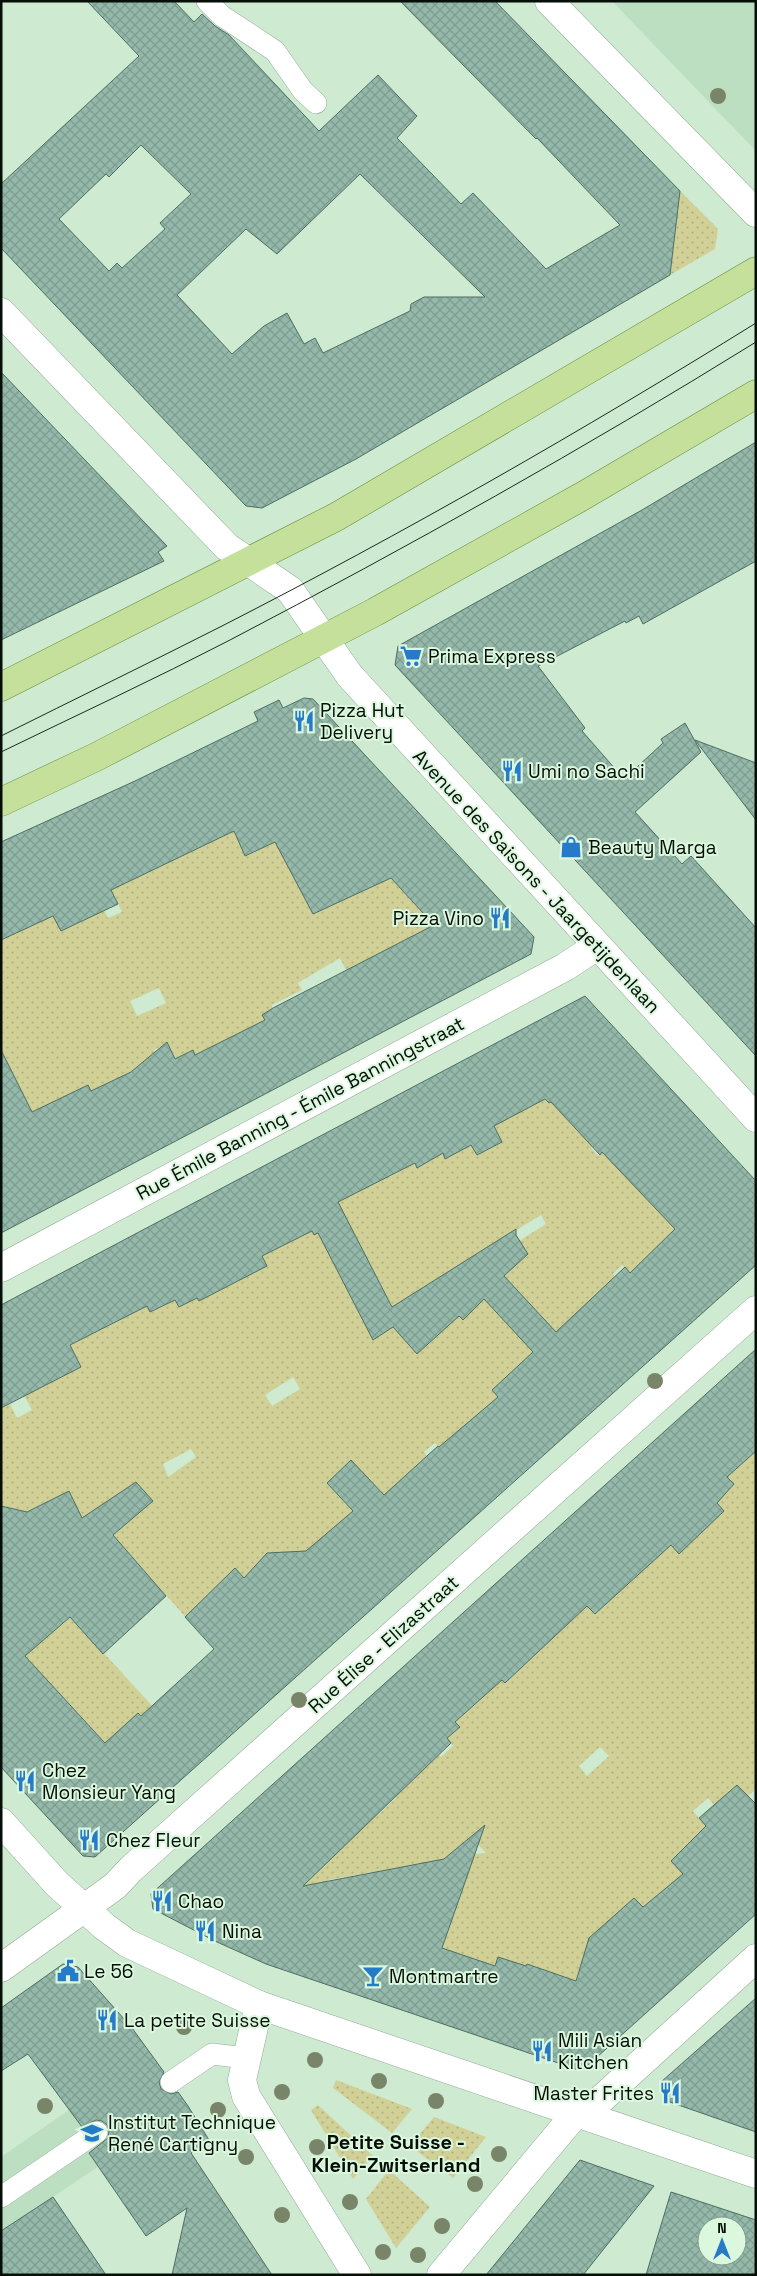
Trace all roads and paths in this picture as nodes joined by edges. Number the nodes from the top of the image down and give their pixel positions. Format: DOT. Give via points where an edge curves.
graph roads {
  1 [pos="207,1"];
  2 [pos="549,1"];
  3 [pos="316,103"];
  4 [pos="756,213"];
  5 [pos="756,271"];
  6 [pos="1,312"];
  7 [pos="756,394"];
  8 [pos="249,562"];
  9 [pos="324,639"];
  10 [pos="1,687"];
  11 [pos="1,802"];
  12 [pos="597,946"];
  13 [pos="756,1118"];
  14 [pos="1,1268"];
  15 [pos="756,1310"];
  16 [pos="1,1822"];
  17 [pos="85,1908"];
  18 [pos="756,1958"];
  19 [pos="1,1968"];
  20 [pos="259,2005"];
  21 [pos="246,2058"];
  22 [pos="171,2082"];
  23 [pos="577,2112"];
  24 [pos="97,2132"];
  25 [pos="756,2174"];
  26 [pos="1,2196"];
  27 [pos="356,2275"];
  28 [pos="442,2275"];
  1 -- 3 [label="lane" via="222,16 275,50 303,91"];
  2 -- 4 [label="street"];
  5 -- 8 [label="main road" via="336,518"];
  6 -- 8 [label="street, Avenue des Saisons - Jaargetijdenlaan" via="227,547"];
  7 -- 9 [label="main road" via="581,498"];
  8 -- 9 [label="street, Avenue des Saisons - Jaargetijdenlaan" via="290,590"];
  8 -- 10 [label="main road"];
  9 -- 11 [label="main road" via="96,757"];
  9 -- 12 [label="street, Avenue des Saisons - Jaargetijdenlaan" via="350,676"];
  12 -- 13 [label="street, Avenue des Saisons - Jaargetijdenlaan"];
  12 -- 14 [label="street, Rue Émile Banning - Émile Banningstraat" via="556,972"];
  15 -- 17 [label="street, Rue Élise - Elizastraat" via="115,1886"];
  16 -- 17 [label="street" via="57,1884"];
  17 -- 19 [label="street, Rue Élise - Elizastraat"];
  17 -- 20 [label="street" via="127,1943"];
  18 -- 23 [label="street" via="597,2103"];
  20 -- 21 [label="street"];
  20 -- 23 [label="street"];
  21 -- 22 [label="lane" via="212,2054"];
  21 -- 27 [label="street" via="242,2080 246,2096"];
  23 -- 25 [label="street"];
  23 -- 28 [label="street"];
  24 -- 26 [label="lane"];
}
